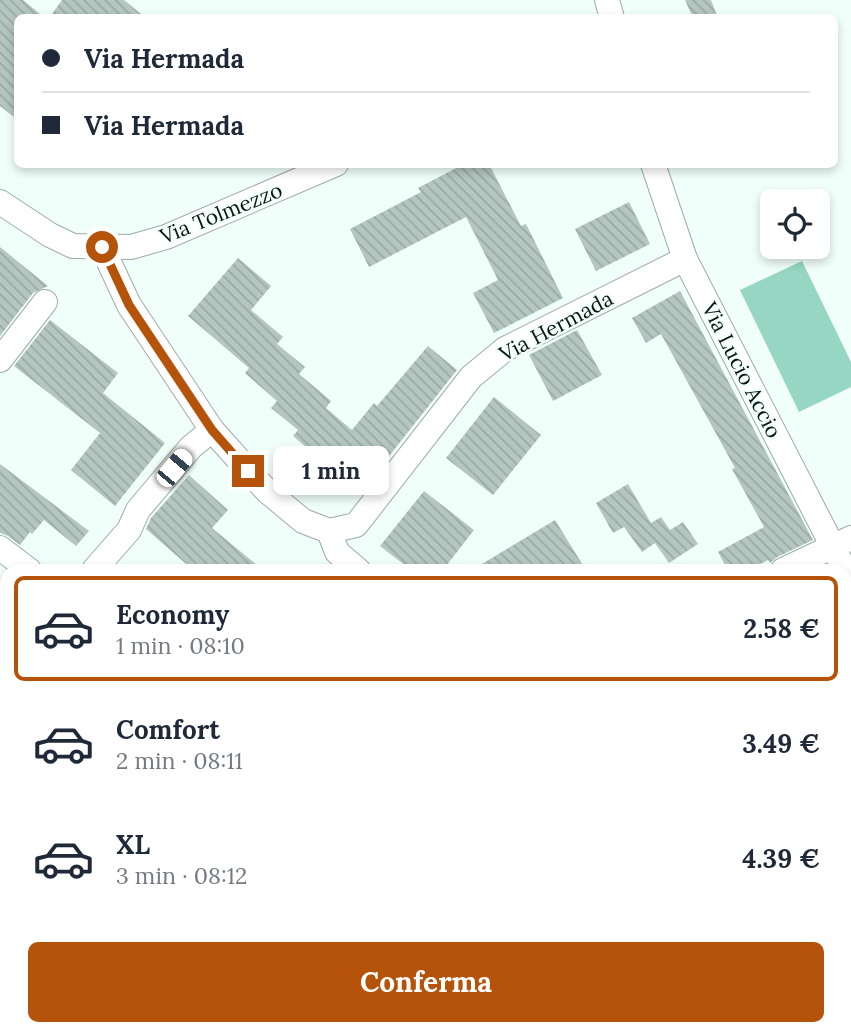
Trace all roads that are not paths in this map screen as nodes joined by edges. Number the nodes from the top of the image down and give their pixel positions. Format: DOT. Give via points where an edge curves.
graph roads {
  1 [pos="327,168"];
  2 [pos="654,168"];
  3 [pos="0,202"];
  4 [pos="102,247"];
  5 [pos="685,259"];
  6 [pos="45,302"];
  7 [pos="0,360"];
  8 [pos="212,430"];
  9 [pos="329,531"];
  10 [pos="842,542"];
  11 [pos="0,548"];
  12 [pos="21,564"];
  13 [pos="99,564"];
  14 [pos="351,564"];
  15 [pos="796,564"];
  16 [pos="847,564"];
  1 -- 4 [label="street, Via Tolmezzo" via="166,237 131,247"];
  2 -- 5 [label="street, Via Lucio Accio"];
  3 -- 4 [label="street" via="73,246"];
  4 -- 8 [label="street" via="129,305"];
  5 -- 9 [label="street, Via Hermada" via="506,349 471,377 356,524"];
  5 -- 10 [label="street, Via Lucio Accio"];
  6 -- 7 [label="street"];
  8 -- 9 [label="street" via="267,491 303,521"];
  8 -- 13 [label="street" via="191,447"];
  9 -- 14 [label="street" via="337,552"];
  10 -- 15 [label="street"];
  10 -- 16 [label="street, Via Lucio Accio"];
  11 -- 12 [label="street"];
}
